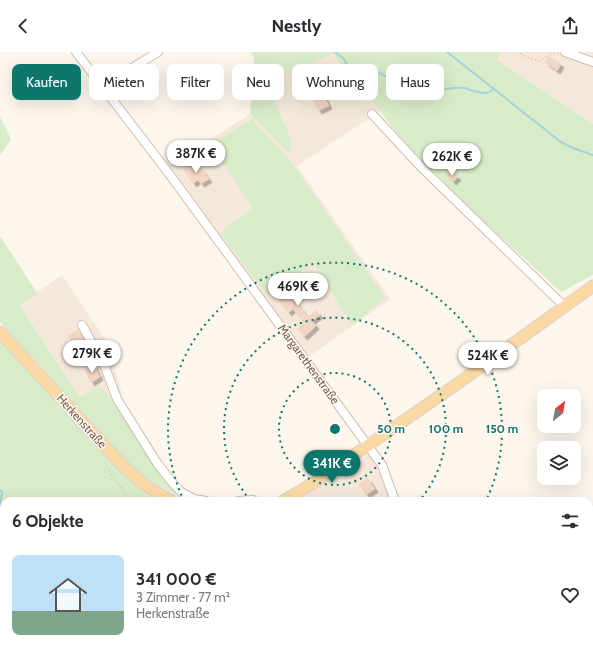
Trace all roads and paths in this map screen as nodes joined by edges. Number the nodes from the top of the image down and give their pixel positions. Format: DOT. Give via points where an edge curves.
graph roads {
  1 [pos="76,52"];
  2 [pos="158,52"];
  3 [pos="517,52"];
  4 [pos="563,52"];
  5 [pos="593,62"];
  6 [pos="139,64"];
  7 [pos="89,68"];
  8 [pos="114,100"];
  9 [pos="372,114"];
  10 [pos="593,286"];
  11 [pos="565,307"];
  12 [pos="82,326"];
  13 [pos="0,332"];
  14 [pos="368,445"];
  15 [pos="109,471"];
  16 [pos="127,497"];
  17 [pos="165,497"];
  18 [pos="190,497"];
  19 [pos="290,497"];
  20 [pos="394,497"];
  1 -- 7 [label="street, Margarethenstraße"];
  2 -- 6 [label="street"];
  3 -- 4 [label="path" via="539,61 549,55"];
  4 -- 5 [label="street"];
  8 -- 14 [label="street, Margarethenstraße"];
  9 -- 11 [label="street" via="422,168"];
  10 -- 11 [label="main road"];
  11 -- 14 [label="main road"];
  12 -- 18 [label="street" via="105,367 117,399 171,481 181,492"];
  13 -- 17 [label="main road, Herkenstraße" via="123,466 147,487"];
  14 -- 19 [label="main road"];
  14 -- 20 [label="street" via="382,465"];
  15 -- 16 [label="path"];
}
